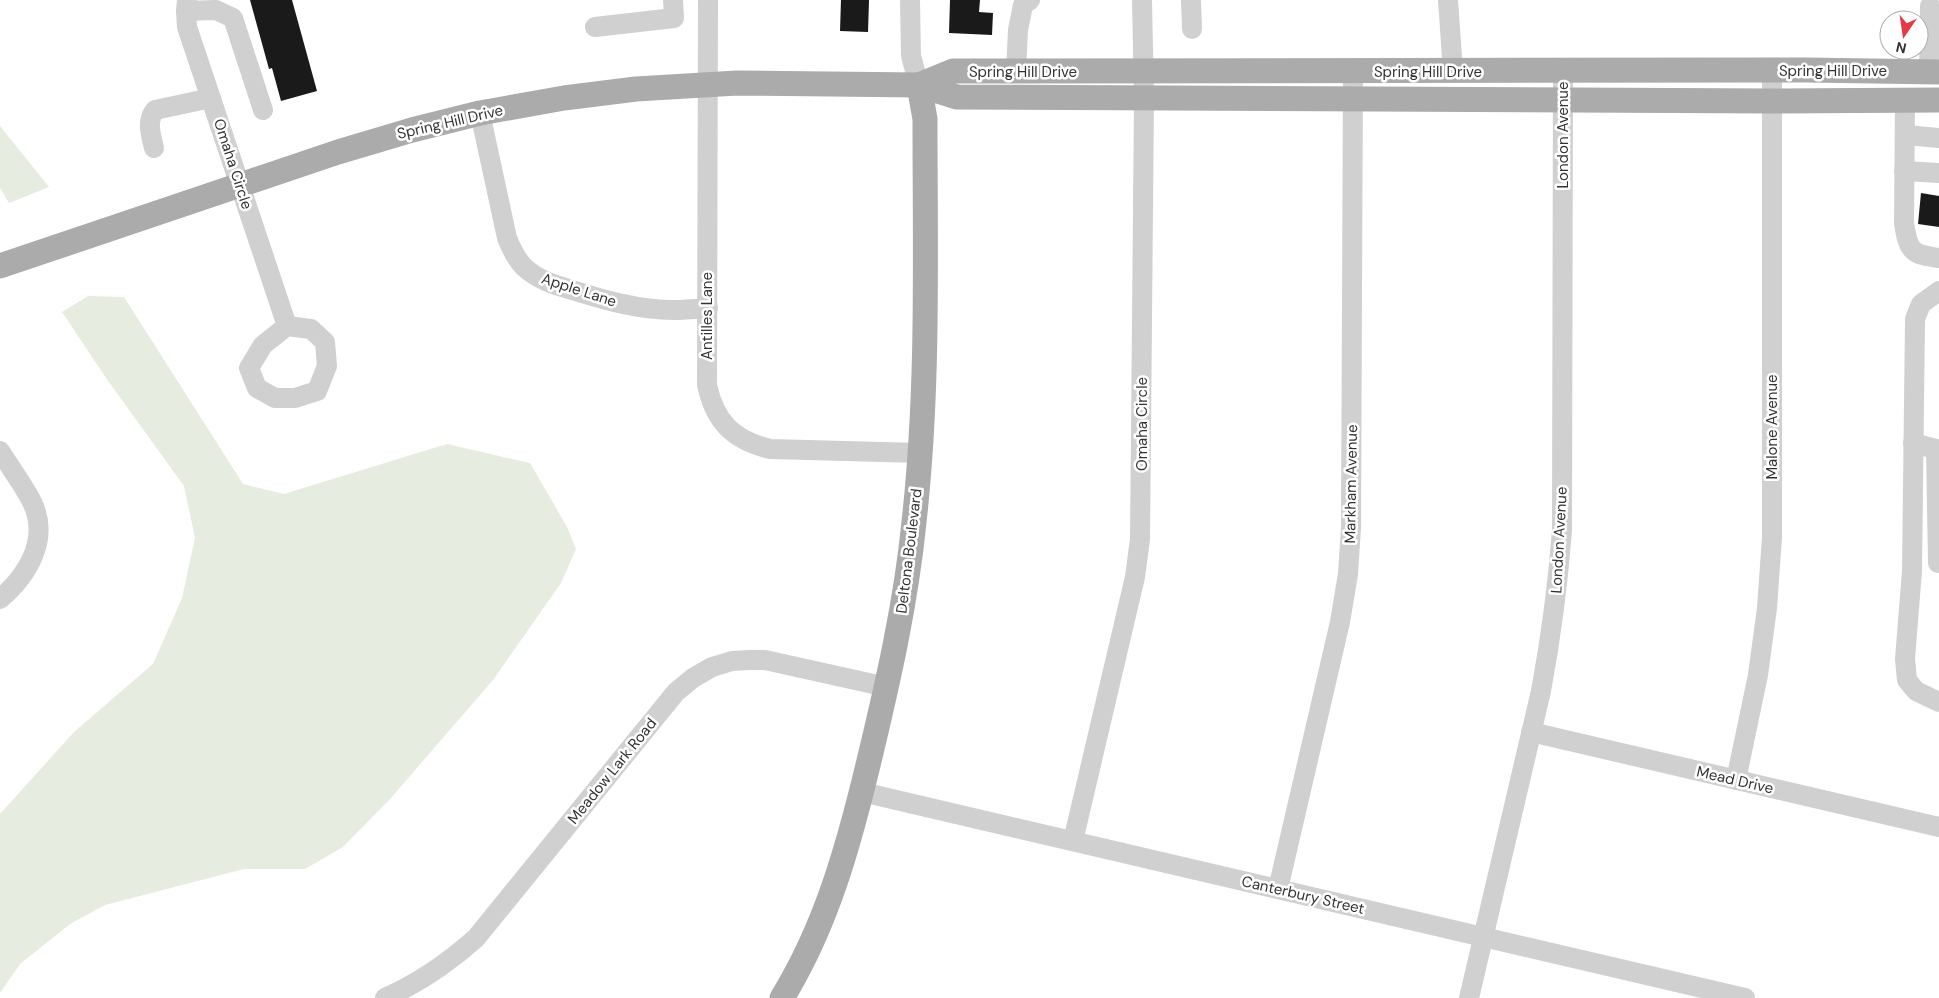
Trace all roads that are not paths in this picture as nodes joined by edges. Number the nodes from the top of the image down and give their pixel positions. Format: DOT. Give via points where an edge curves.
graph roads {
  1 [pos="673,0"];
  2 [pos="708,0"];
  3 [pos="910,0"];
  4 [pos="1030,0"];
  5 [pos="1142,0"];
  6 [pos="1191,0"];
  7 [pos="1448,0"];
  8 [pos="187,5"];
  9 [pos="1930,6"];
  10 [pos="595,27"];
  11 [pos="1192,29"];
  12 [pos="1142,71"];
  13 [pos="1563,71"];
  14 [pos="1772,71"];
  15 [pos="1016,72"];
  16 [pos="1353,72"];
  17 [pos="1453,72"];
  18 [pos="1934,72"];
  19 [pos="708,84"];
  20 [pos="919,85"];
  21 [pos="211,98"];
  22 [pos="1144,99"];
  23 [pos="1353,100"];
  24 [pos="1904,100"];
  25 [pos="1939,100"];
  26 [pos="1562,101"];
  27 [pos="1772,101"];
  28 [pos="263,110"];
  29 [pos="480,113"];
  30 [pos="1906,135"];
  31 [pos="1939,138"];
  32 [pos="154,148"];
  33 [pos="1904,171"];
  34 [pos="1939,173"];
  35 [pos="240,185"];
  36 [pos="1932,258"];
  37 [pos="0,266"];
  38 [pos="1939,291"];
  39 [pos="708,308"];
  40 [pos="287,326"];
  41 [pos="1913,443"];
  42 [pos="0,451"];
  43 [pos="920,453"];
  44 [pos="1938,563"];
  45 [pos="1912,571"];
  46 [pos="0,599"];
  47 [pos="887,687"];
  48 [pos="1939,702"];
  49 [pos="1531,732"];
  50 [pos="1736,780"];
  51 [pos="862,792"];
  52 [pos="1939,827"];
  53 [pos="1073,841"];
  54 [pos="1278,889"];
  55 [pos="1483,937"];
  56 [pos="385,998"];
  57 [pos="782,998"];
  58 [pos="1469,998"];
  59 [pos="1745,998"];
  1 -- 10 [label="street" via="674,18"];
  2 -- 19 [label="street, Antilles Lane"];
  3 -- 20 [label="street" via="911,56"];
  4 -- 15 [label="street" via="1023,5 1018,30"];
  5 -- 12 [label="street, Omaha Circle"];
  6 -- 11 [label="street"];
  7 -- 17 [label="street"];
  8 -- 21 [label="street, Omaha Circle" via="188,27"];
  8 -- 28 [label="street" via="216,10 233,18"];
  9 -- 18 [label="street"];
  12 -- 15 [label="main road, Spring Hill Drive"];
  12 -- 16 [label="main road, Spring Hill Drive"];
  12 -- 22 [label="street, Omaha Circle"];
  13 -- 14 [label="main road, Spring Hill Drive"];
  13 -- 17 [label="main road, Spring Hill Drive"];
  13 -- 26 [label="street, London Avenue"];
  14 -- 18 [label="main road, Spring Hill Drive"];
  14 -- 27 [label="street, Malone Avenue"];
  15 -- 20 [label="main road, Spring Hill Drive" via="953,72"];
  16 -- 17 [label="main road, Spring Hill Drive"];
  16 -- 23 [label="street, Markham Avenue"];
  19 -- 20 [label="main road, Spring Hill Drive"];
  19 -- 29 [label="main road, Spring Hill Drive" via="564,98"];
  19 -- 39 [label="street, Antilles Lane"];
  20 -- 22 [label="main road, Spring Hill Drive" via="957,97"];
  20 -- 43 [label="main road, Deltona Boulevard" via="925,119 924,368"];
  21 -- 32 [label="street" via="155,110 149,120"];
  21 -- 35 [label="street, Omaha Circle"];
  22 -- 23 [label="main road, Spring Hill Drive"];
  22 -- 53 [label="street, Omaha Circle" via="1140,539 1135,577"];
  23 -- 26 [label="main road, Spring Hill Drive"];
  23 -- 54 [label="street, Markham Avenue" via="1351,528 1348,574 1340,622"];
  24 -- 25 [label="main road, Spring Hill Drive"];
  24 -- 27 [label="main road, Spring Hill Drive"];
  24 -- 30 [label="street"];
  26 -- 27 [label="main road, Spring Hill Drive"];
  26 -- 49 [label="street, London Avenue" via="1562,530 1549,648"];
  27 -- 50 [label="street, Malone Avenue" via="1772,537 1758,675"];
  29 -- 35 [label="main road, Spring Hill Drive" via="338,152"];
  29 -- 39 [label="street, Apple Lane" via="506,238 523,266 550,283 602,300 672,310"];
  30 -- 31 [label="street"];
  30 -- 33 [label="street"];
  33 -- 34 [label="street"];
  33 -- 36 [label="street" via="1907,242 1912,251"];
  35 -- 37 [label="main road, Spring Hill Drive"];
  35 -- 40 [label="street, Omaha Circle"];
  38 -- 41 [label="street" via="1921,304 1915,319"];
  39 -- 43 [label="street, Antilles Lane" via="707,384 710,400 717,415 737,437 770,449"];
  41 -- 44 [label="street" via="1936,449"];
  41 -- 45 [label="street"];
  42 -- 46 [label="street" via="32,502 38,533 30,565 21,579"];
  43 -- 47 [label="main road, Deltona Boulevard" via="906,588"];
  44 -- 45 [label="street"];
  45 -- 48 [label="street" via="1905,659 1907,680 1916,691"];
  47 -- 51 [label="main road, Deltona Boulevard"];
  47 -- 56 [label="street, Meadow Lark Road" via="765,660 732,661 693,678 676,692 476,938 429,975"];
  49 -- 50 [label="street, Mead Drive"];
  49 -- 55 [label="street, London Avenue"];
  50 -- 52 [label="street, Mead Drive"];
  51 -- 53 [label="street, Canterbury Street"];
  51 -- 57 [label="main road, Deltona Boulevard" via="831,897 811,944"];
  53 -- 54 [label="street, Canterbury Street"];
  54 -- 55 [label="street, Canterbury Street"];
  55 -- 58 [label="street, London Avenue"];
  55 -- 59 [label="street, Canterbury Street"];
}
